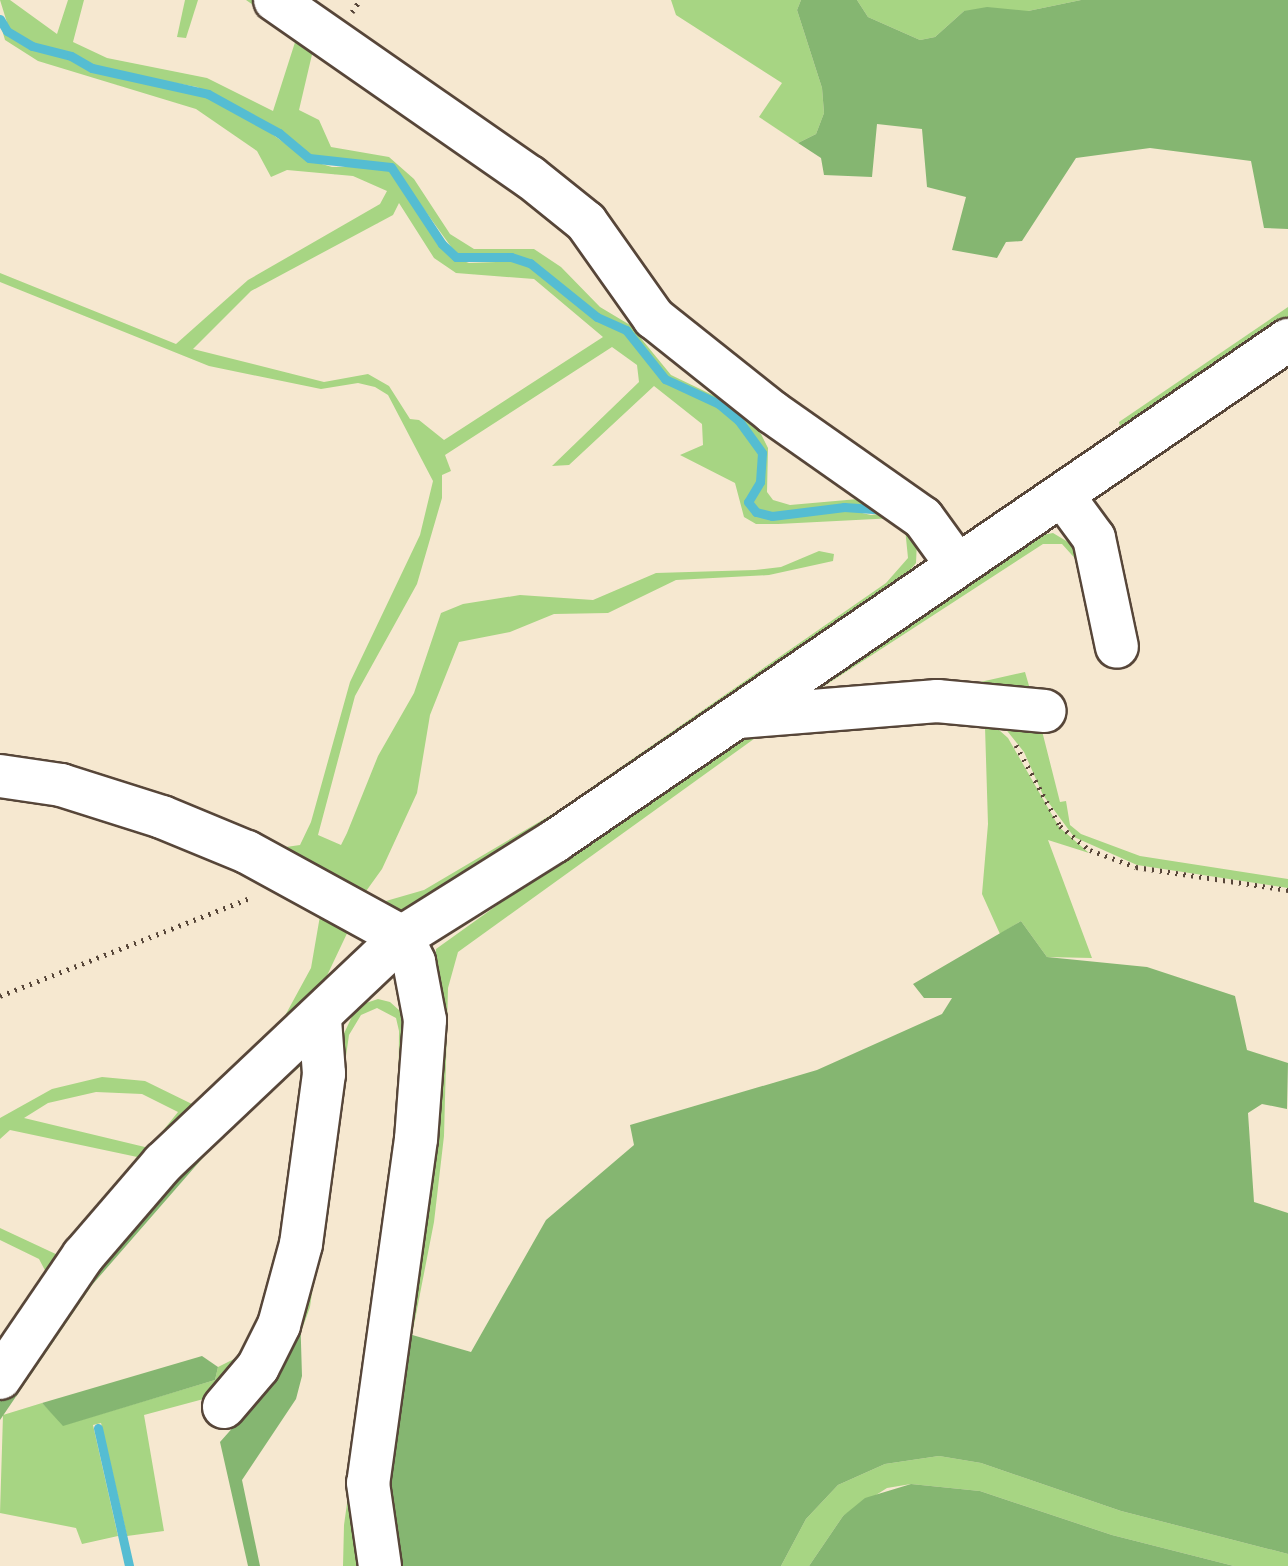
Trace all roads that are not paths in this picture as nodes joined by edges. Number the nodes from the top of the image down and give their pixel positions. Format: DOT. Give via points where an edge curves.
graph roads {
  1 [pos="275,0"];
  2 [pos="1288,340"];
  3 [pos="1063,496"];
  4 [pos="957,565"];
  5 [pos="1117,647"];
  6 [pos="1045,711"];
  7 [pos="737,717"];
  8 [pos="0,776"];
  9 [pos="402,937"];
  10 [pos="320,1020"];
  11 [pos="0,1378"];
  12 [pos="224,1407"];
  13 [pos="380,1566"];
  1 -- 4 [label="street" via="506,159 586,222 654,318 772,412 923,518"];
  2 -- 3 [label="street"];
  3 -- 4 [label="street"];
  3 -- 5 [label="street" via="1094,538"];
  4 -- 7 [label="street"];
  6 -- 7 [label="street" via="899,703"];
  7 -- 9 [label="street"];
  8 -- 9 [label="street" via="61,785 162,817 299,879"];
  9 -- 10 [label="street"];
  9 -- 13 [label="street" via="414,962 425,1020 416,1139 368,1483"];
  10 -- 11 [label="street" via="208,1120 122,1208 51,1300"];
  10 -- 12 [label="street" via="324,1074 301,1244 279,1325 258,1367"];
}
